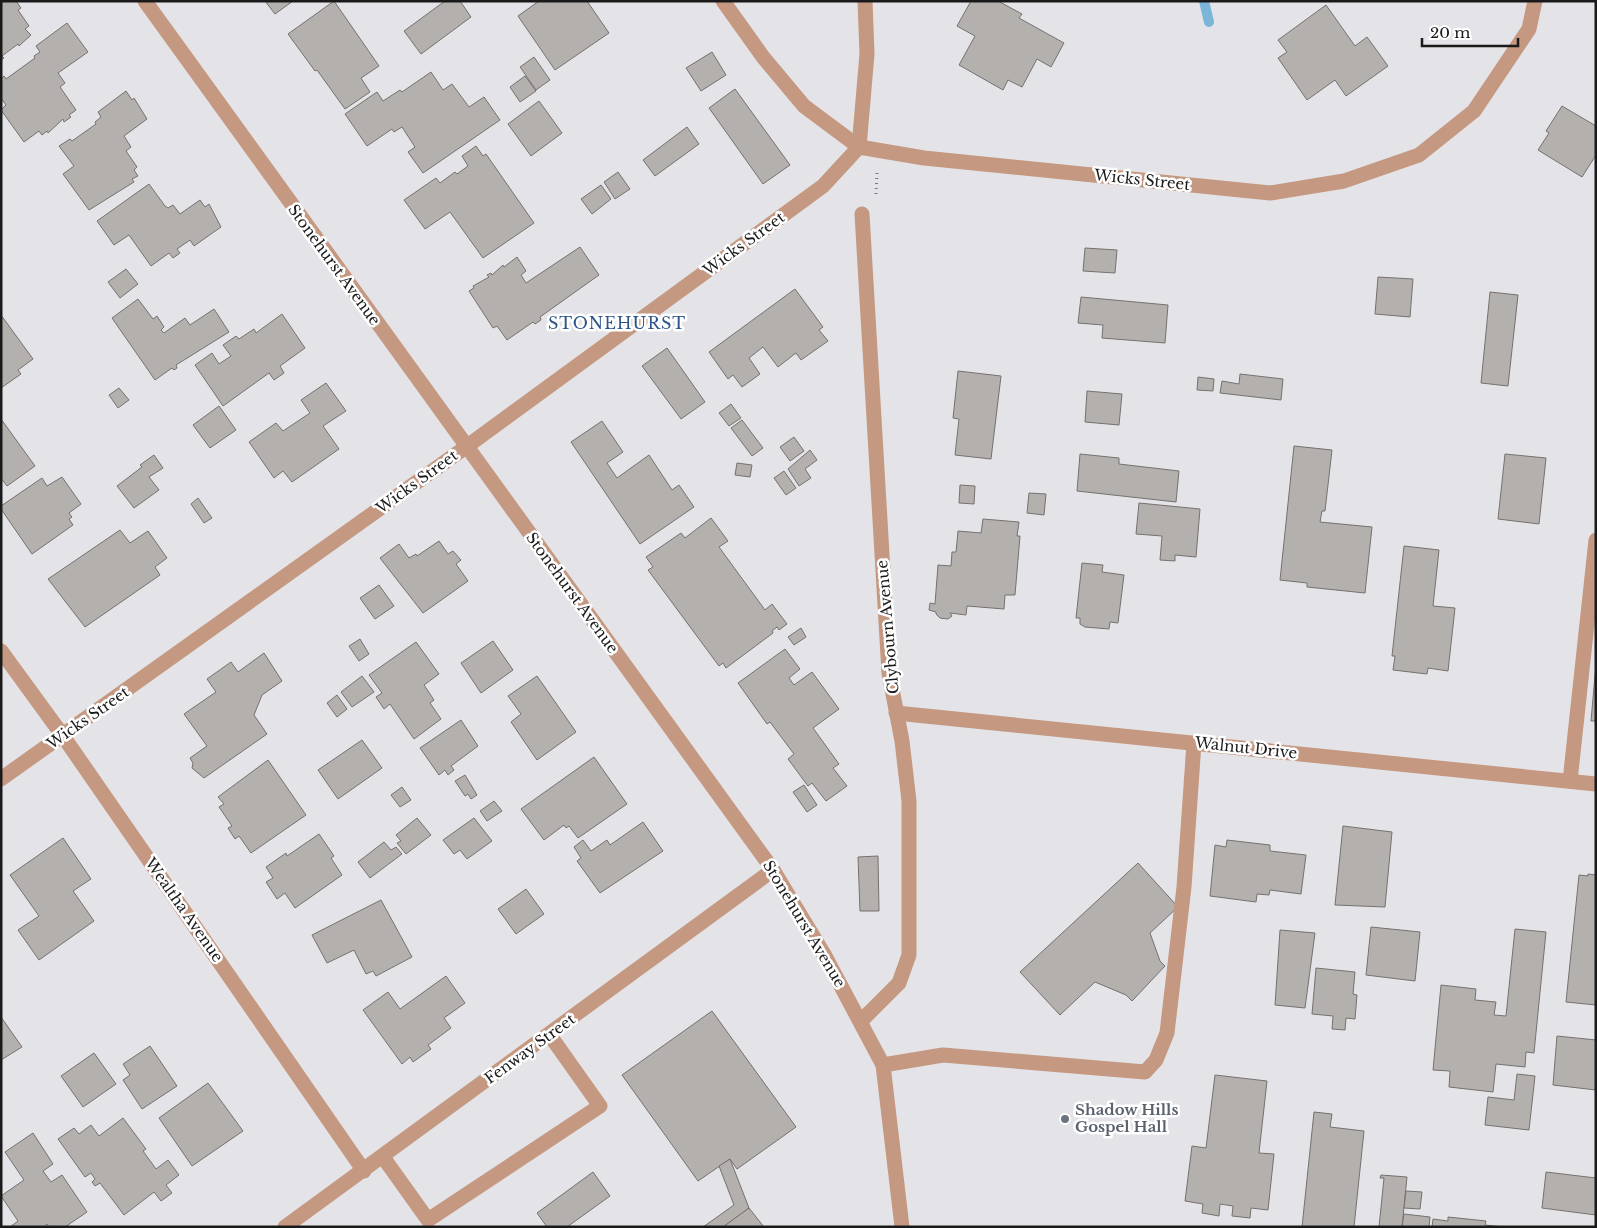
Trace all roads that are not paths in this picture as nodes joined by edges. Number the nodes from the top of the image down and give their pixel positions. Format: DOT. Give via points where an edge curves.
graph roads {
  1 [pos="145,1"];
  2 [pos="723,1"];
  3 [pos="865,1"];
  4 [pos="1535,1"];
  5 [pos="859,147"];
  6 [pos="862,214"];
  7 [pos="466,447"];
  8 [pos="1596,540"];
  9 [pos="1,651"];
  10 [pos="896,713"];
  11 [pos="63,736"];
  12 [pos="1194,743"];
  13 [pos="1,779"];
  14 [pos="1570,781"];
  15 [pos="1596,784"];
  16 [pos="773,870"];
  17 [pos="861,1021"];
  18 [pos="549,1034"];
  19 [pos="882,1064"];
  20 [pos="383,1157"];
  21 [pos="364,1171"];
  22 [pos="286,1227"];
  23 [pos="902,1227"];
  1 -- 7 [label="street, Stonehurst Avenue"];
  2 -- 5 [label="street" via="804,106"];
  3 -- 5 [label="street" via="867,54"];
  4 -- 5 [label="street, Wicks Street" via="1529,29 1474,111 1419,155 1344,181 1270,193 924,158"];
  5 -- 7 [label="street, Wicks Street" via="823,186"];
  6 -- 10 [label="street, Clybourn Avenue" via="889,673"];
  7 -- 11 [label="street, Wicks Street"];
  7 -- 16 [label="street, Stonehurst Avenue"];
  8 -- 14 [label="street"];
  9 -- 11 [label="street, Wealtha Avenue"];
  10 -- 12 [label="street, Walnut Drive"];
  10 -- 17 [label="street, Clybourn Avenue" via="909,801 909,955 899,983"];
  11 -- 13 [label="street, Wicks Street"];
  11 -- 21 [label="street, Wealtha Avenue"];
  12 -- 14 [label="street, Walnut Drive"];
  12 -- 19 [label="street" via="1184,887 1167,1032 1156,1060 1145,1072 943,1055"];
  14 -- 15 [label="street, Walnut Drive"];
  16 -- 17 [label="street, Stonehurst Avenue"];
  16 -- 18 [label="street, Fenway Street"];
  17 -- 19 [label="street, Stonehurst Avenue"];
  18 -- 20 [label="street, Fenway Street"];
  18 -- 20 [label="street" via="600,1106 428,1220"];
  19 -- 23 [label="street, Stonehurst Avenue"];
  20 -- 21 [label="street, Fenway Street"];
  21 -- 22 [label="street, Fenway Street"];
}
